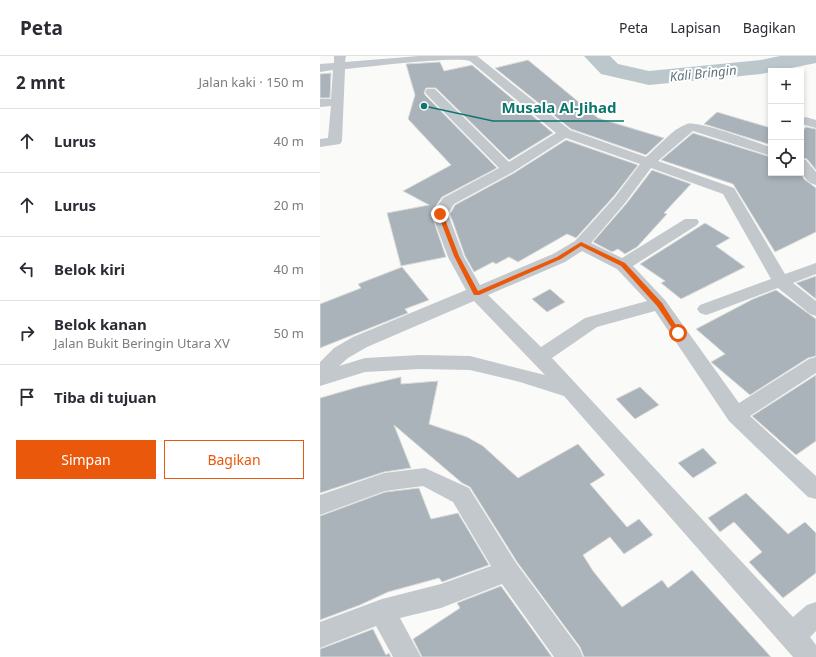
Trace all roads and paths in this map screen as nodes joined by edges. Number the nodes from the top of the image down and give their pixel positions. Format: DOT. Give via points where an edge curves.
graph roads {
  1 [pos="340,61"];
  2 [pos="320,68"];
  3 [pos="431,92"];
  4 [pos="336,102"];
  5 [pos="320,104"];
  6 [pos="565,133"];
  7 [pos="320,143"];
  8 [pos="768,151"];
  9 [pos="648,163"];
  10 [pos="804,164"];
  11 [pos="816,166"];
  12 [pos="804,167"];
  13 [pos="508,169"];
  14 [pos="816,181"];
  15 [pos="691,222"];
  16 [pos="581,244"];
  17 [pos="623,265"];
  18 [pos="816,268"];
  19 [pos="781,282"];
  20 [pos="476,294"];
  21 [pos="659,304"];
  22 [pos="706,309"];
  23 [pos="816,310"];
  24 [pos="540,357"];
  25 [pos="816,364"];
  26 [pos="320,373"];
  27 [pos="320,378"];
  28 [pos="568,390"];
  29 [pos="736,415"];
  30 [pos="816,490"];
  31 [pos="320,505"];
  32 [pos="507,570"];
  33 [pos="382,611"];
  34 [pos="816,614"];
  35 [pos="320,635"];
  36 [pos="792,635"];
  37 [pos="408,657"];
  38 [pos="570,657"];
  39 [pos="809,657"];
  1 -- 2 [label="street"];
  1 -- 4 [label="street"];
  1 -- 6 [label="street" via="467,56 482,64"];
  3 -- 13 [label="street"];
  4 -- 5 [label="street"];
  4 -- 7 [label="street" via="335,141"];
  6 -- 9 [label="street"];
  6 -- 13 [label="street"];
  8 -- 9 [label="street" via="702,129 691,128 684,130"];
  9 -- 16 [label="street" via="620,200"];
  9 -- 19 [label="street" via="729,191"];
  10 -- 11 [label="street"];
  12 -- 14 [label="street"];
  13 -- 20 [label="street" via="448,201 440,214 456,256"];
  15 -- 17 [label="street"];
  16 -- 17 [label="street"];
  16 -- 20 [label="street" via="559,258"];
  17 -- 21 [label="street"];
  18 -- 19 [label="street"];
  19 -- 22 [label="street"];
  19 -- 23 [label="street"];
  20 -- 24 [label="street"];
  20 -- 26 [label="street" via="360,342 342,353"];
  21 -- 24 [label="street" via="591,322"];
  21 -- 29 [label="street"];
  24 -- 28 [label="street"];
  25 -- 29 [label="street"];
  27 -- 28 [label="street" via="365,365 470,363 522,375"];
  28 -- 36 [label="street"];
  29 -- 30 [label="street"];
  31 -- 32 [label="street" via="384,482 425,477 461,495"];
  32 -- 33 [label="street" via="441,596"];
  32 -- 38 [label="street"];
  33 -- 35 [label="street"];
  33 -- 37 [label="street"];
  34 -- 36 [label="street"];
  36 -- 39 [label="street"];
}
